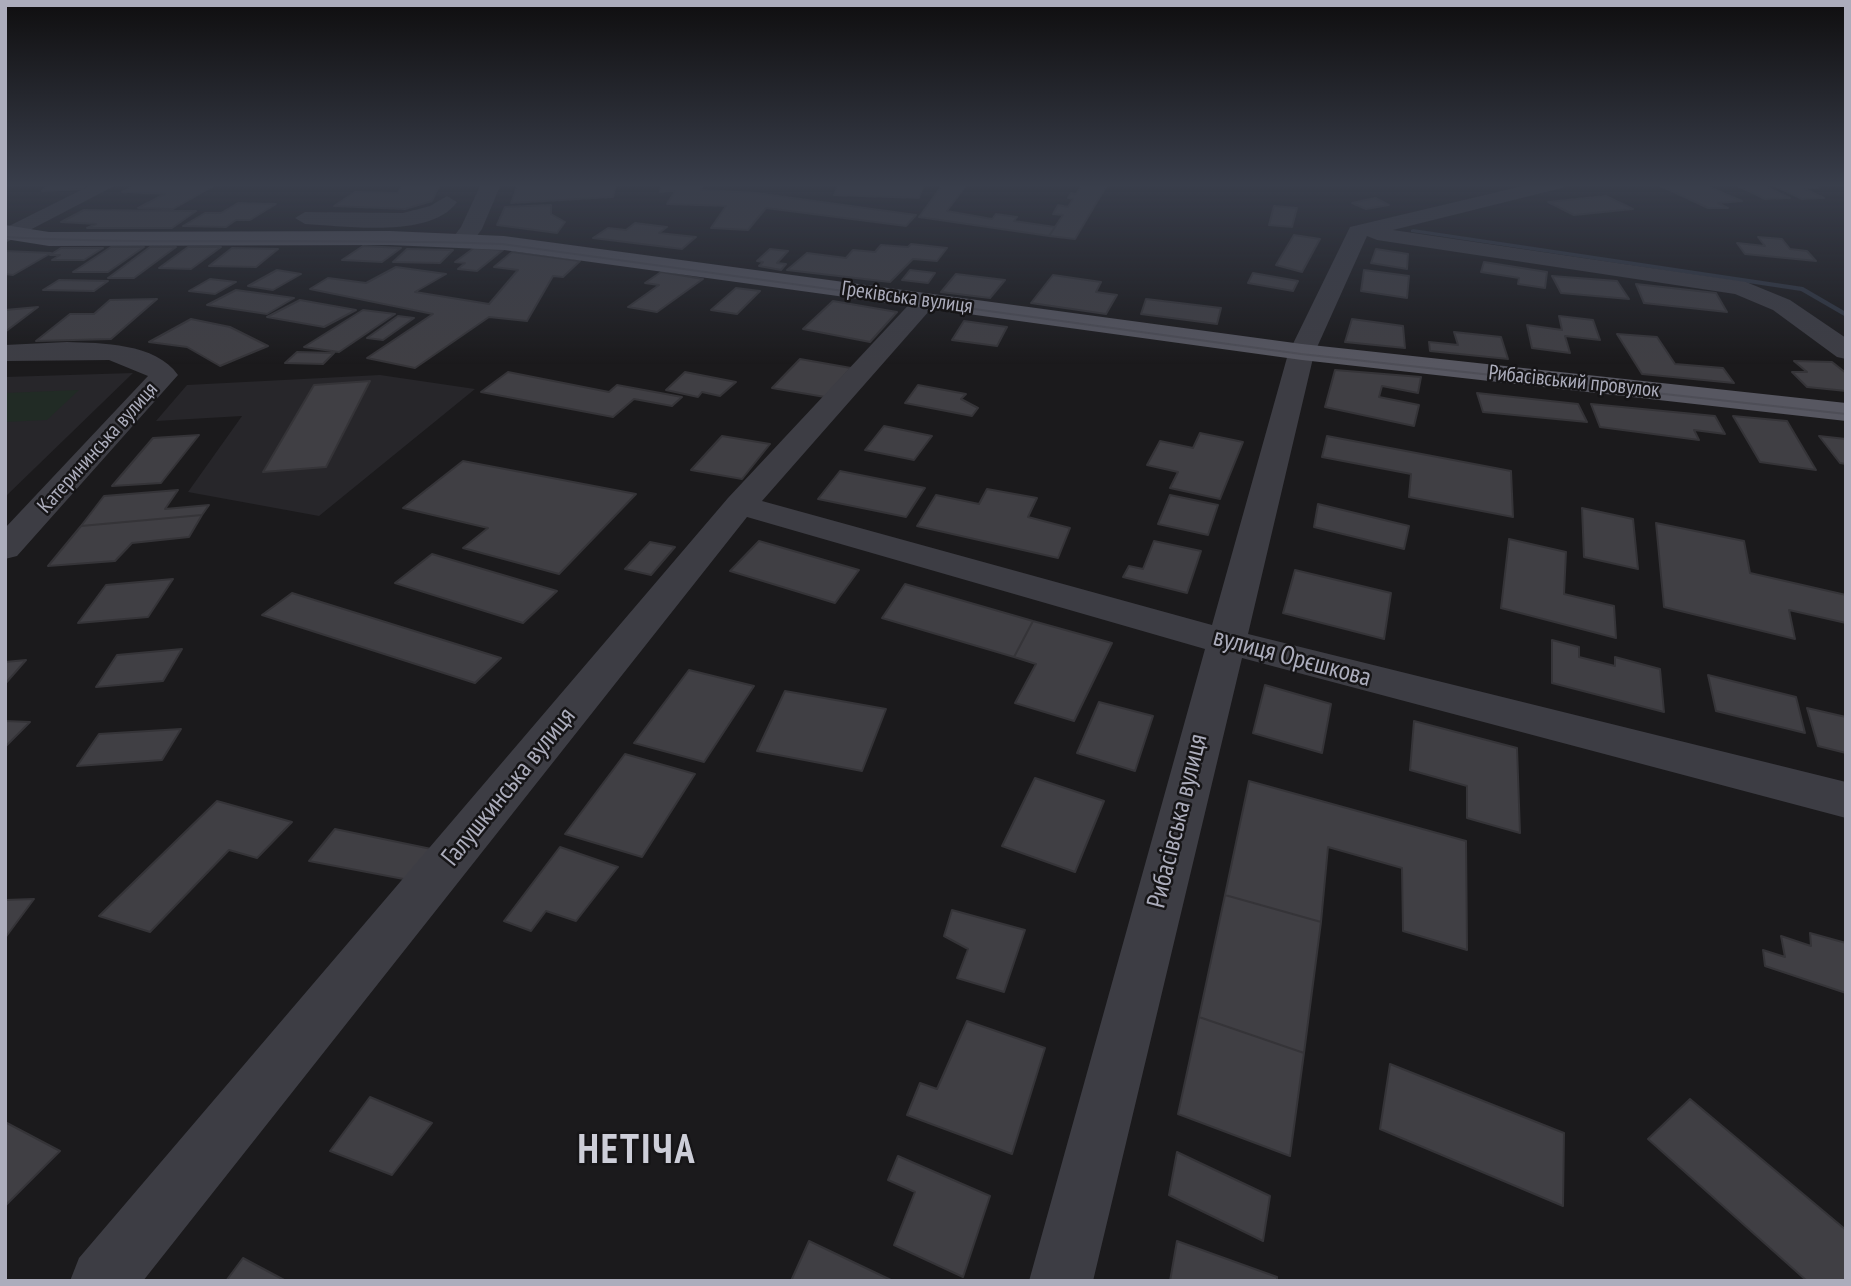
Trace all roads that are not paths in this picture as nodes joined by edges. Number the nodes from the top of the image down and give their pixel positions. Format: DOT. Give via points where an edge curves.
graph roads {
  1 [pos="495,244"];
  2 [pos="1352,244"];
  3 [pos="1441,244"];
  4 [pos="925,302"];
  5 [pos="1846,351"];
  6 [pos="5,353"];
  7 [pos="1300,357"];
  8 [pos="1846,412"];
  9 [pos="740,505"];
  10 [pos="5,549"];
  11 [pos="1224,640"];
  12 [pos="1846,800"];
  13 [pos="102,1281"];
  14 [pos="1061,1281"];
  1 -- 4 [label="main road, Греківська вулиця"];
  2 -- 7 [label="street"];
  3 -- 5 [label="street" via="1764,293"];
  4 -- 7 [label="main road, Греківська вулиця"];
  4 -- 9 [label="street, Галушкинська вулиця"];
  6 -- 10 [label="street, Катерининська вулиця" via="95,351 150,363 164,375"];
  7 -- 8 [label="main road, Рибасівський провулок"];
  7 -- 11 [label="street, Рибасівська вулиця"];
  9 -- 11 [label="street, вулиця Орєшкова"];
  9 -- 13 [label="street, Галушкинська вулиця"];
  11 -- 12 [label="street, вулиця Орєшкова"];
  11 -- 14 [label="street, Рибасівська вулиця"];
}
